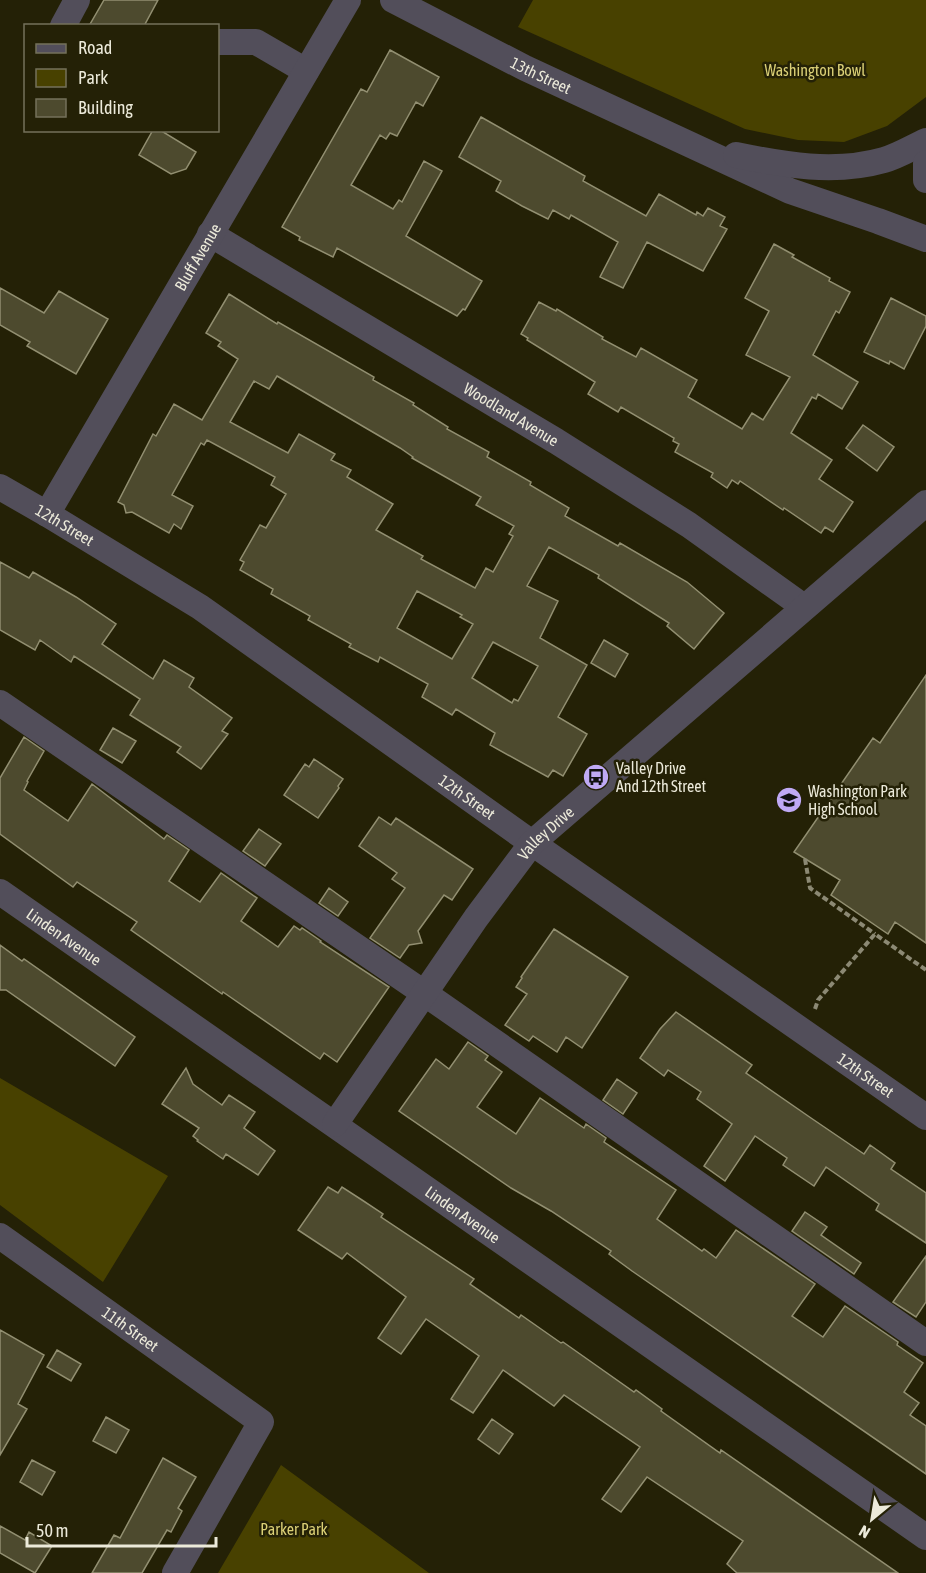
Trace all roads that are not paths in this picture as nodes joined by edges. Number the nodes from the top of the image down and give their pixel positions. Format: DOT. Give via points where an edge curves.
graph roads {
  1 [pos="77,0"];
  2 [pos="348,0"];
  3 [pos="393,0"];
  4 [pos="64,24"];
  5 [pos="219,42"];
  6 [pos="306,71"];
  7 [pos="926,141"];
  8 [pos="692,146"];
  9 [pos="926,163"];
  10 [pos="926,180"];
  11 [pos="210,234"];
  12 [pos="926,239"];
  13 [pos="0,487"];
  14 [pos="926,503"];
  15 [pos="47,514"];
  16 [pos="804,607"];
  17 [pos="0,703"];
  18 [pos="532,843"];
  19 [pos="0,892"];
  20 [pos="424,993"];
  21 [pos="926,1117"];
  22 [pos="335,1124"];
  23 [pos="0,1236"];
  24 [pos="926,1343"];
  25 [pos="926,1537"];
  26 [pos="175,1573"];
  1 -- 4 [label="street"];
  2 -- 6 [label="street, Bluff Avenue"];
  3 -- 8 [label="street, 13th Street" via="525,68"];
  5 -- 6 [label="street" via="256,42"];
  6 -- 11 [label="street, Bluff Avenue"];
  7 -- 8 [label="street, 13th Street" via="885,160 823,167 788,166"];
  8 -- 12 [label="street, 13th Street" via="790,191"];
  9 -- 10 [label="street"];
  11 -- 15 [label="street, Bluff Avenue"];
  11 -- 16 [label="street, Woodland Avenue" via="556,441 689,525"];
  13 -- 15 [label="street, 12th Street"];
  14 -- 16 [label="street, Valley Drive"];
  15 -- 18 [label="street, 12th Street" via="200,607"];
  16 -- 18 [label="street, Valley Drive"];
  17 -- 20 [label="street"];
  18 -- 20 [label="street, Valley Drive"];
  18 -- 21 [label="street, 12th Street"];
  19 -- 22 [label="street, Linden Avenue"];
  20 -- 22 [label="street, Valley Drive"];
  20 -- 24 [label="street"];
  22 -- 25 [label="street, Linden Avenue"];
  23 -- 26 [label="street, 11th Street" via="261,1422"];
}
